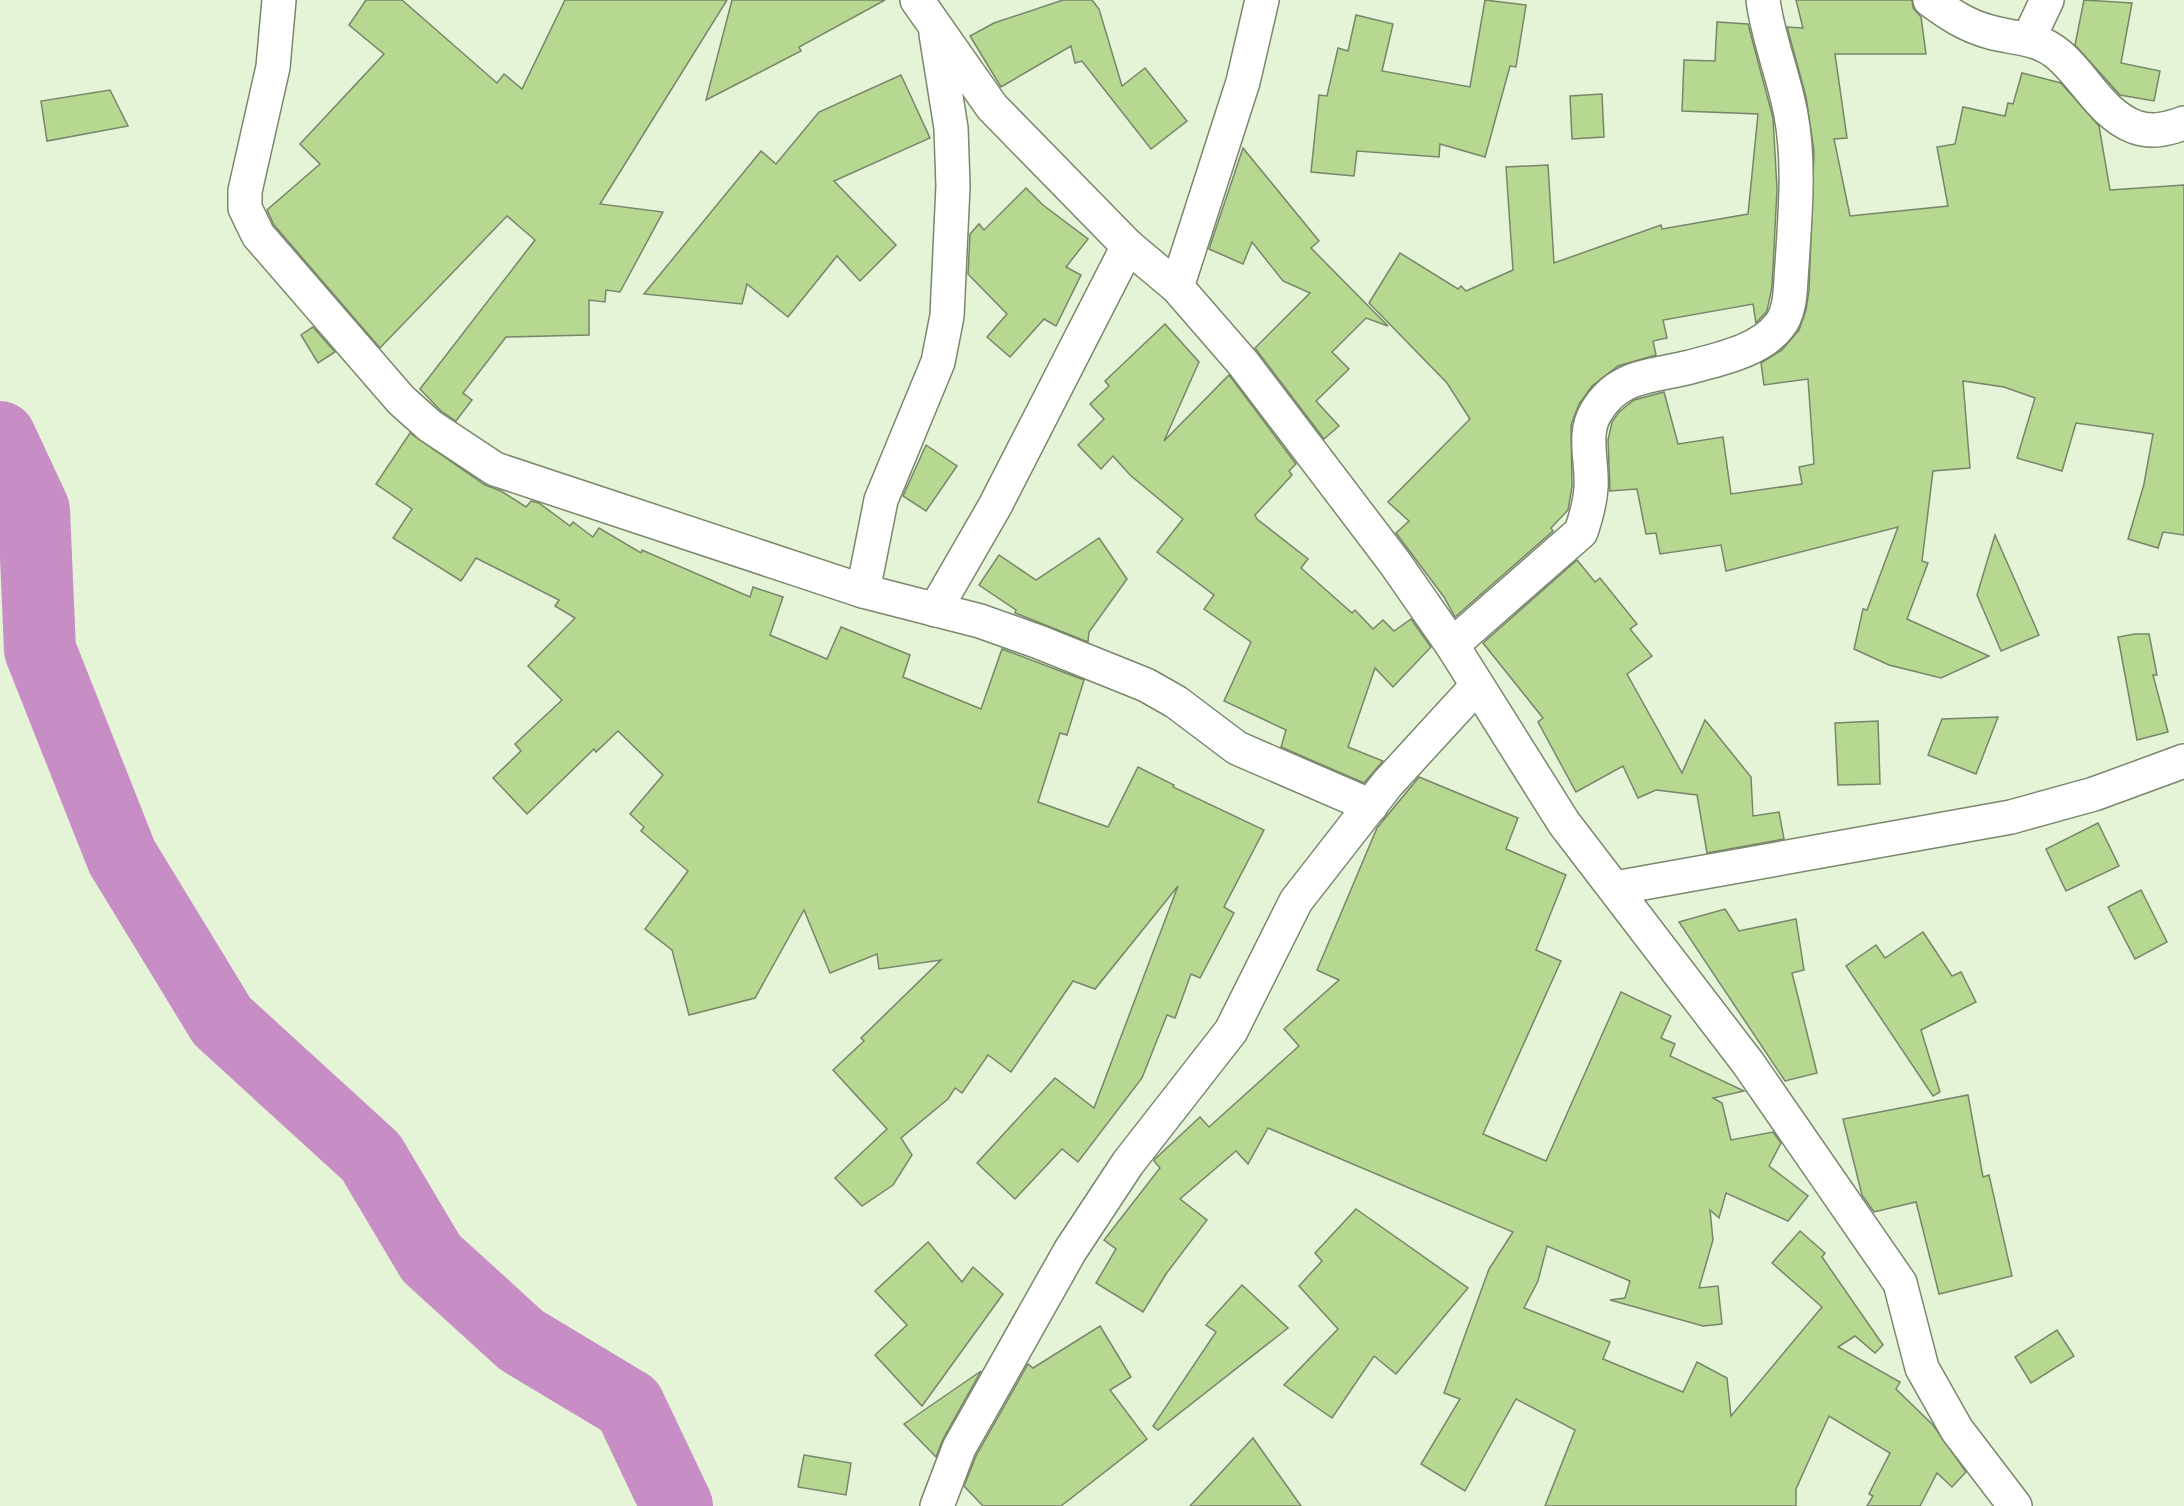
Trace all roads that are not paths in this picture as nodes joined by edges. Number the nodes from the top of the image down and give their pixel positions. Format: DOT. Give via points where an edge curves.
graph roads {
  1 [pos="279,0"];
  2 [pos="1262,0"];
  3 [pos="1763,0"];
  4 [pos="1930,0"];
  5 [pos="2047,0"];
  6 [pos="926,13"];
  7 [pos="2029,38"];
  8 [pos="2184,123"];
  9 [pos="1128,246"];
  10 [pos="1177,287"];
  11 [pos="863,591"];
  12 [pos="935,610"];
  13 [pos="1452,645"];
  14 [pos="1477,686"];
  15 [pos="2184,760"];
  16 [pos="1371,806"];
  17 [pos="1615,888"];
  18 [pos="937,1506"];
  19 [pos="2015,1506"];
  1 -- 11 [label="street" via="273,67 247,172 245,208 258,235 401,400 430,426 495,469"];
  2 -- 10 [label="street" via="1243,82"];
  3 -- 13 [label="street" via="1792,117 1795,160 1789,301 1781,324 1767,339 1747,349 1637,378 1609,392 1594,414 1588,447 1592,486 1581,532"];
  4 -- 7 [label="street" via="1955,19 1991,32"];
  5 -- 7 [label="street"];
  6 -- 9 [label="street" via="992,106"];
  6 -- 11 [label="street" via="951,128 953,186 947,316 938,362 881,500"];
  7 -- 8 [label="street" via="2058,55 2112,112 2136,127 2164,130"];
  9 -- 10 [label="street"];
  9 -- 12 [label="street" via="1011,476"];
  10 -- 13 [label="street" via="1317,457"];
  11 -- 12 [label="street"];
  12 -- 16 [label="street" via="990,625 1146,685 1176,702 1237,748"];
  13 -- 14 [label="street"];
  14 -- 16 [label="street"];
  14 -- 17 [label="street" via="1564,822"];
  15 -- 17 [label="street" via="2094,794 2011,817"];
  16 -- 18 [label="street" via="1296,901 1231,1031 1128,1163 1070,1251 959,1448"];
  17 -- 19 [label="street" via="1748,1063 1900,1283 1922,1368 1957,1430"];
}
